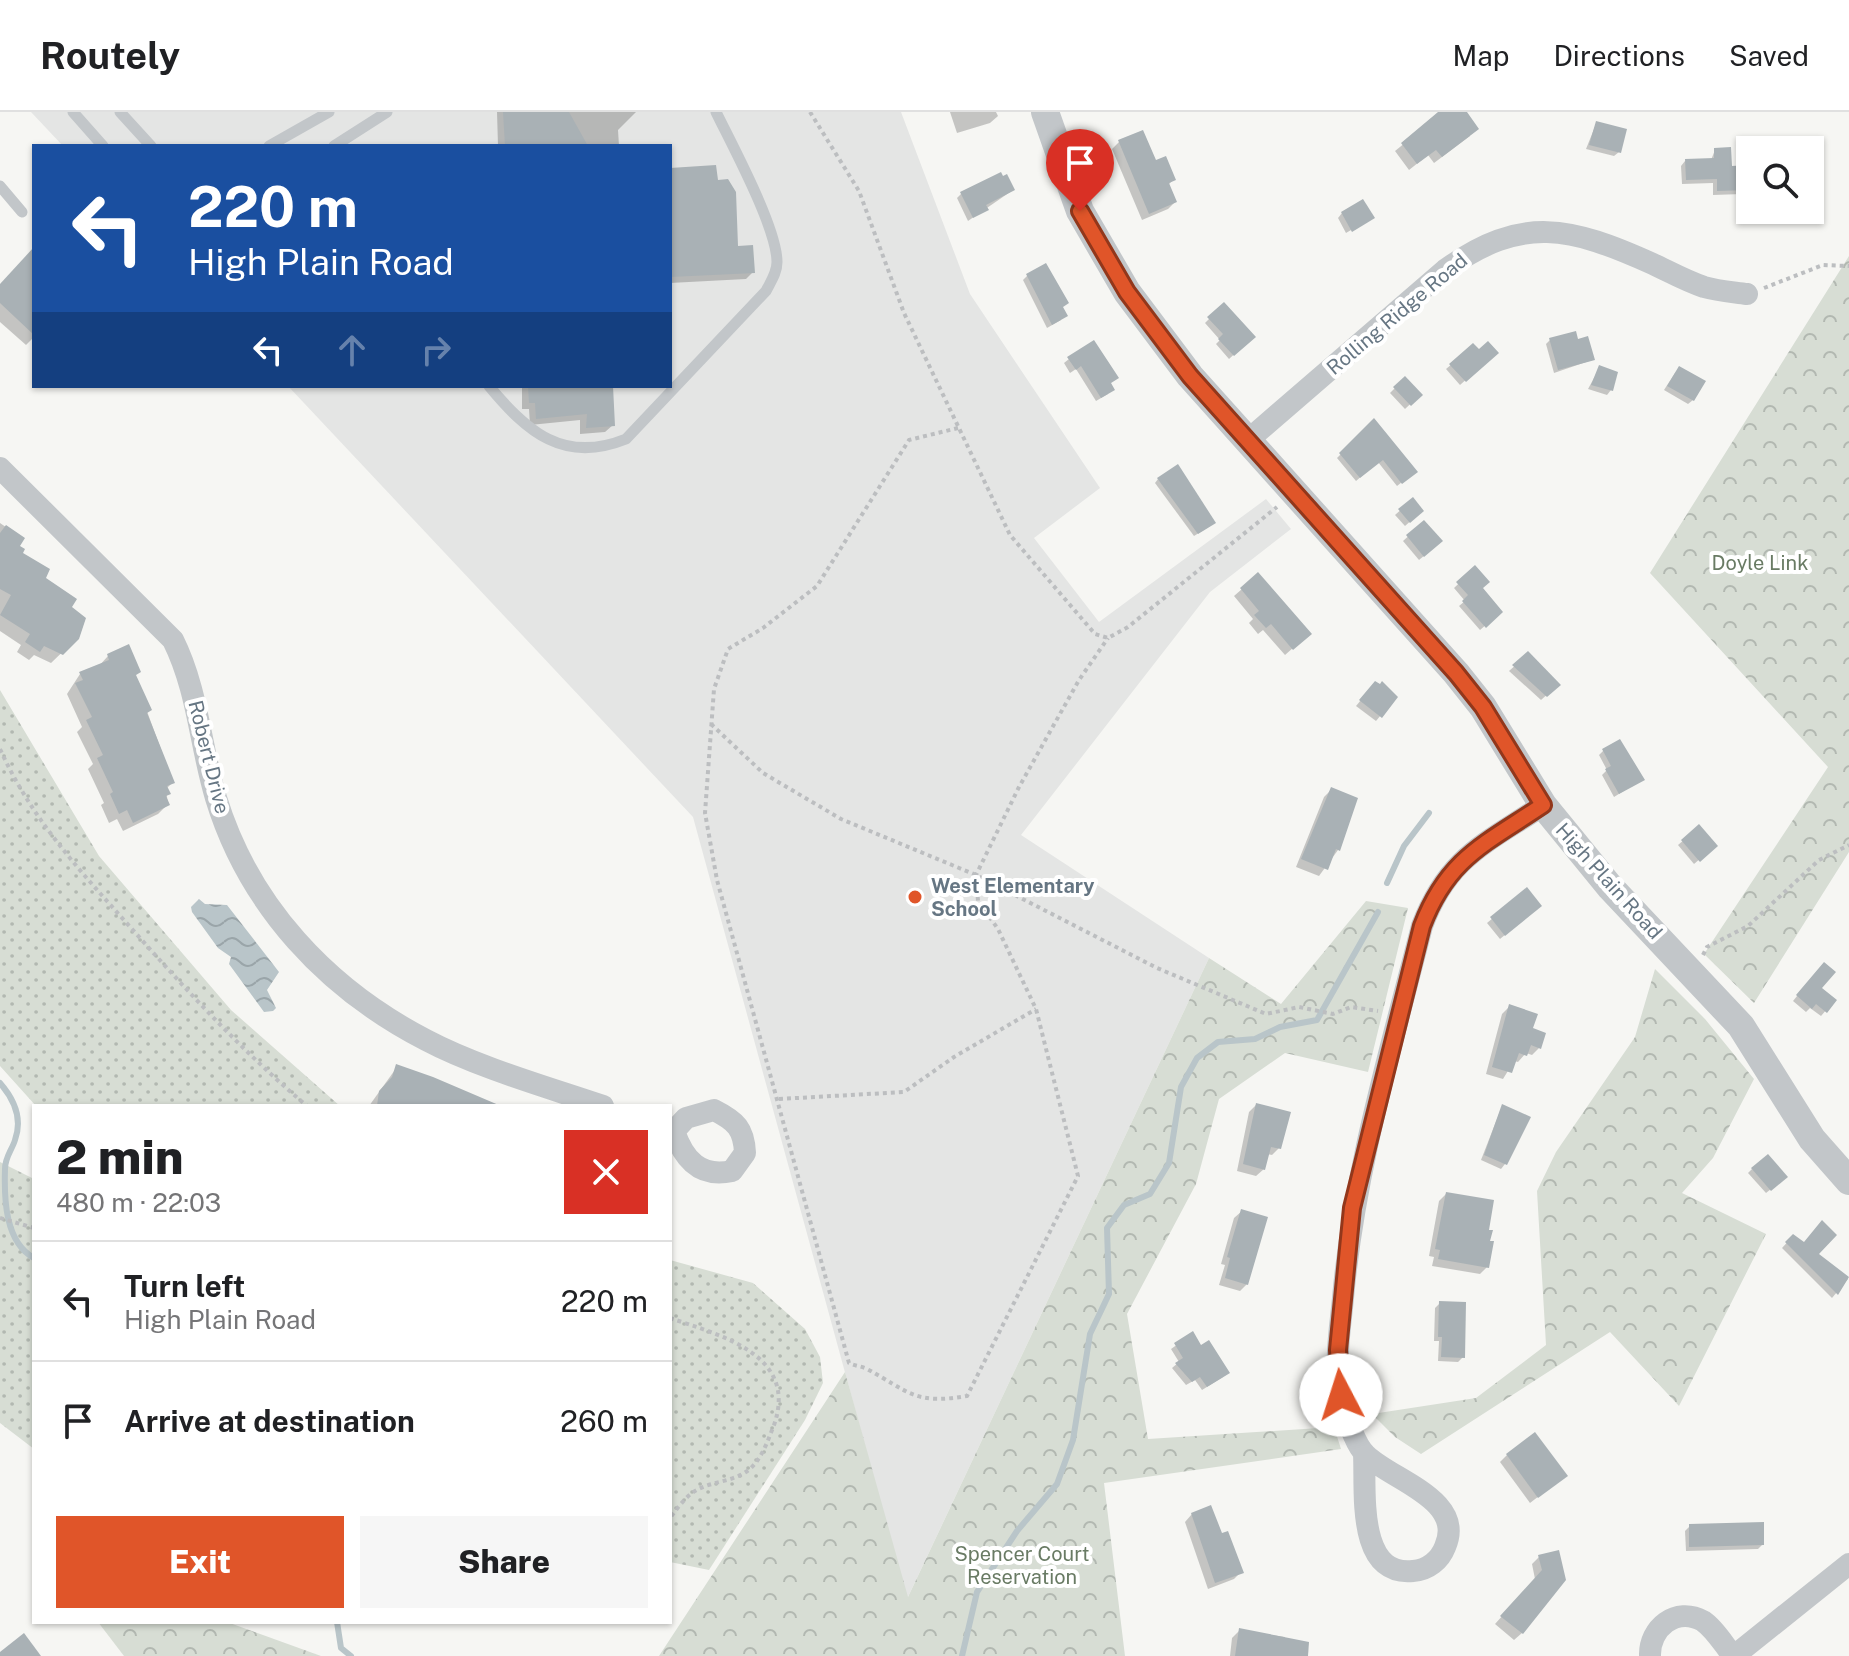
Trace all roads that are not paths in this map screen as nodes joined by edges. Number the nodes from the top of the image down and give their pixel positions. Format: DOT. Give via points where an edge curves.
graph roads {
  1 [pos="73,112"];
  2 [pos="120,112"];
  3 [pos="329,112"];
  4 [pos="387,112"];
  5 [pos="716,112"];
  6 [pos="1045,112"];
  7 [pos="101,144"];
  8 [pos="149,144"];
  9 [pos="273,144"];
  10 [pos="337,144"];
  11 [pos="0,186"];
  12 [pos="22,212"];
  13 [pos="1747,294"];
  14 [pos="491,388"];
  15 [pos="1247,441"];
  16 [pos="0,468"];
  17 [pos="1543,805"];
  18 [pos="598,1104"];
  19 [pos="1849,1181"];
  20 [pos="1364,1454"];
  21 [pos="1849,1564"];
  22 [pos="1650,1656"];
  23 [pos="1734,1656"];
  1 -- 7 [label="lane"];
  2 -- 8 [label="lane"];
  3 -- 9 [label="lane"];
  4 -- 10 [label="lane"];
  5 -- 14 [label="lane" via="777,259 766,291 626,439 603,448 575,448 548,440 521,424"];
  6 -- 15 [label="street, High Plain Road" via="1080,211 1111,269 1190,376"];
  11 -- 12 [label="lane"];
  13 -- 15 [label="street, Rolling Ridge Road" via="1706,287 1586,236 1516,233 1478,247 1445,270"];
  15 -- 17 [label="street, High Plain Road" via="1456,673"];
  16 -- 18 [label="street, Robert Drive" via="173,640 189,672 216,797 242,867 295,943 366,1005 428,1041"];
  17 -- 19 [label="street, High Plain Road" via="1610,887 1741,1026 1812,1139"];
  17 -- 20 [label="street" via="1444,878 1422,926 1352,1208 1338,1350 1341,1395"];
  20 -- 20 [label="street" via="1369,1536 1375,1553 1395,1569 1428,1567 1448,1540 1441,1508"];
  21 -- 23 [label="street"];
  22 -- 23 [label="street" via="1656,1632 1681,1616 1708,1625"];
}
